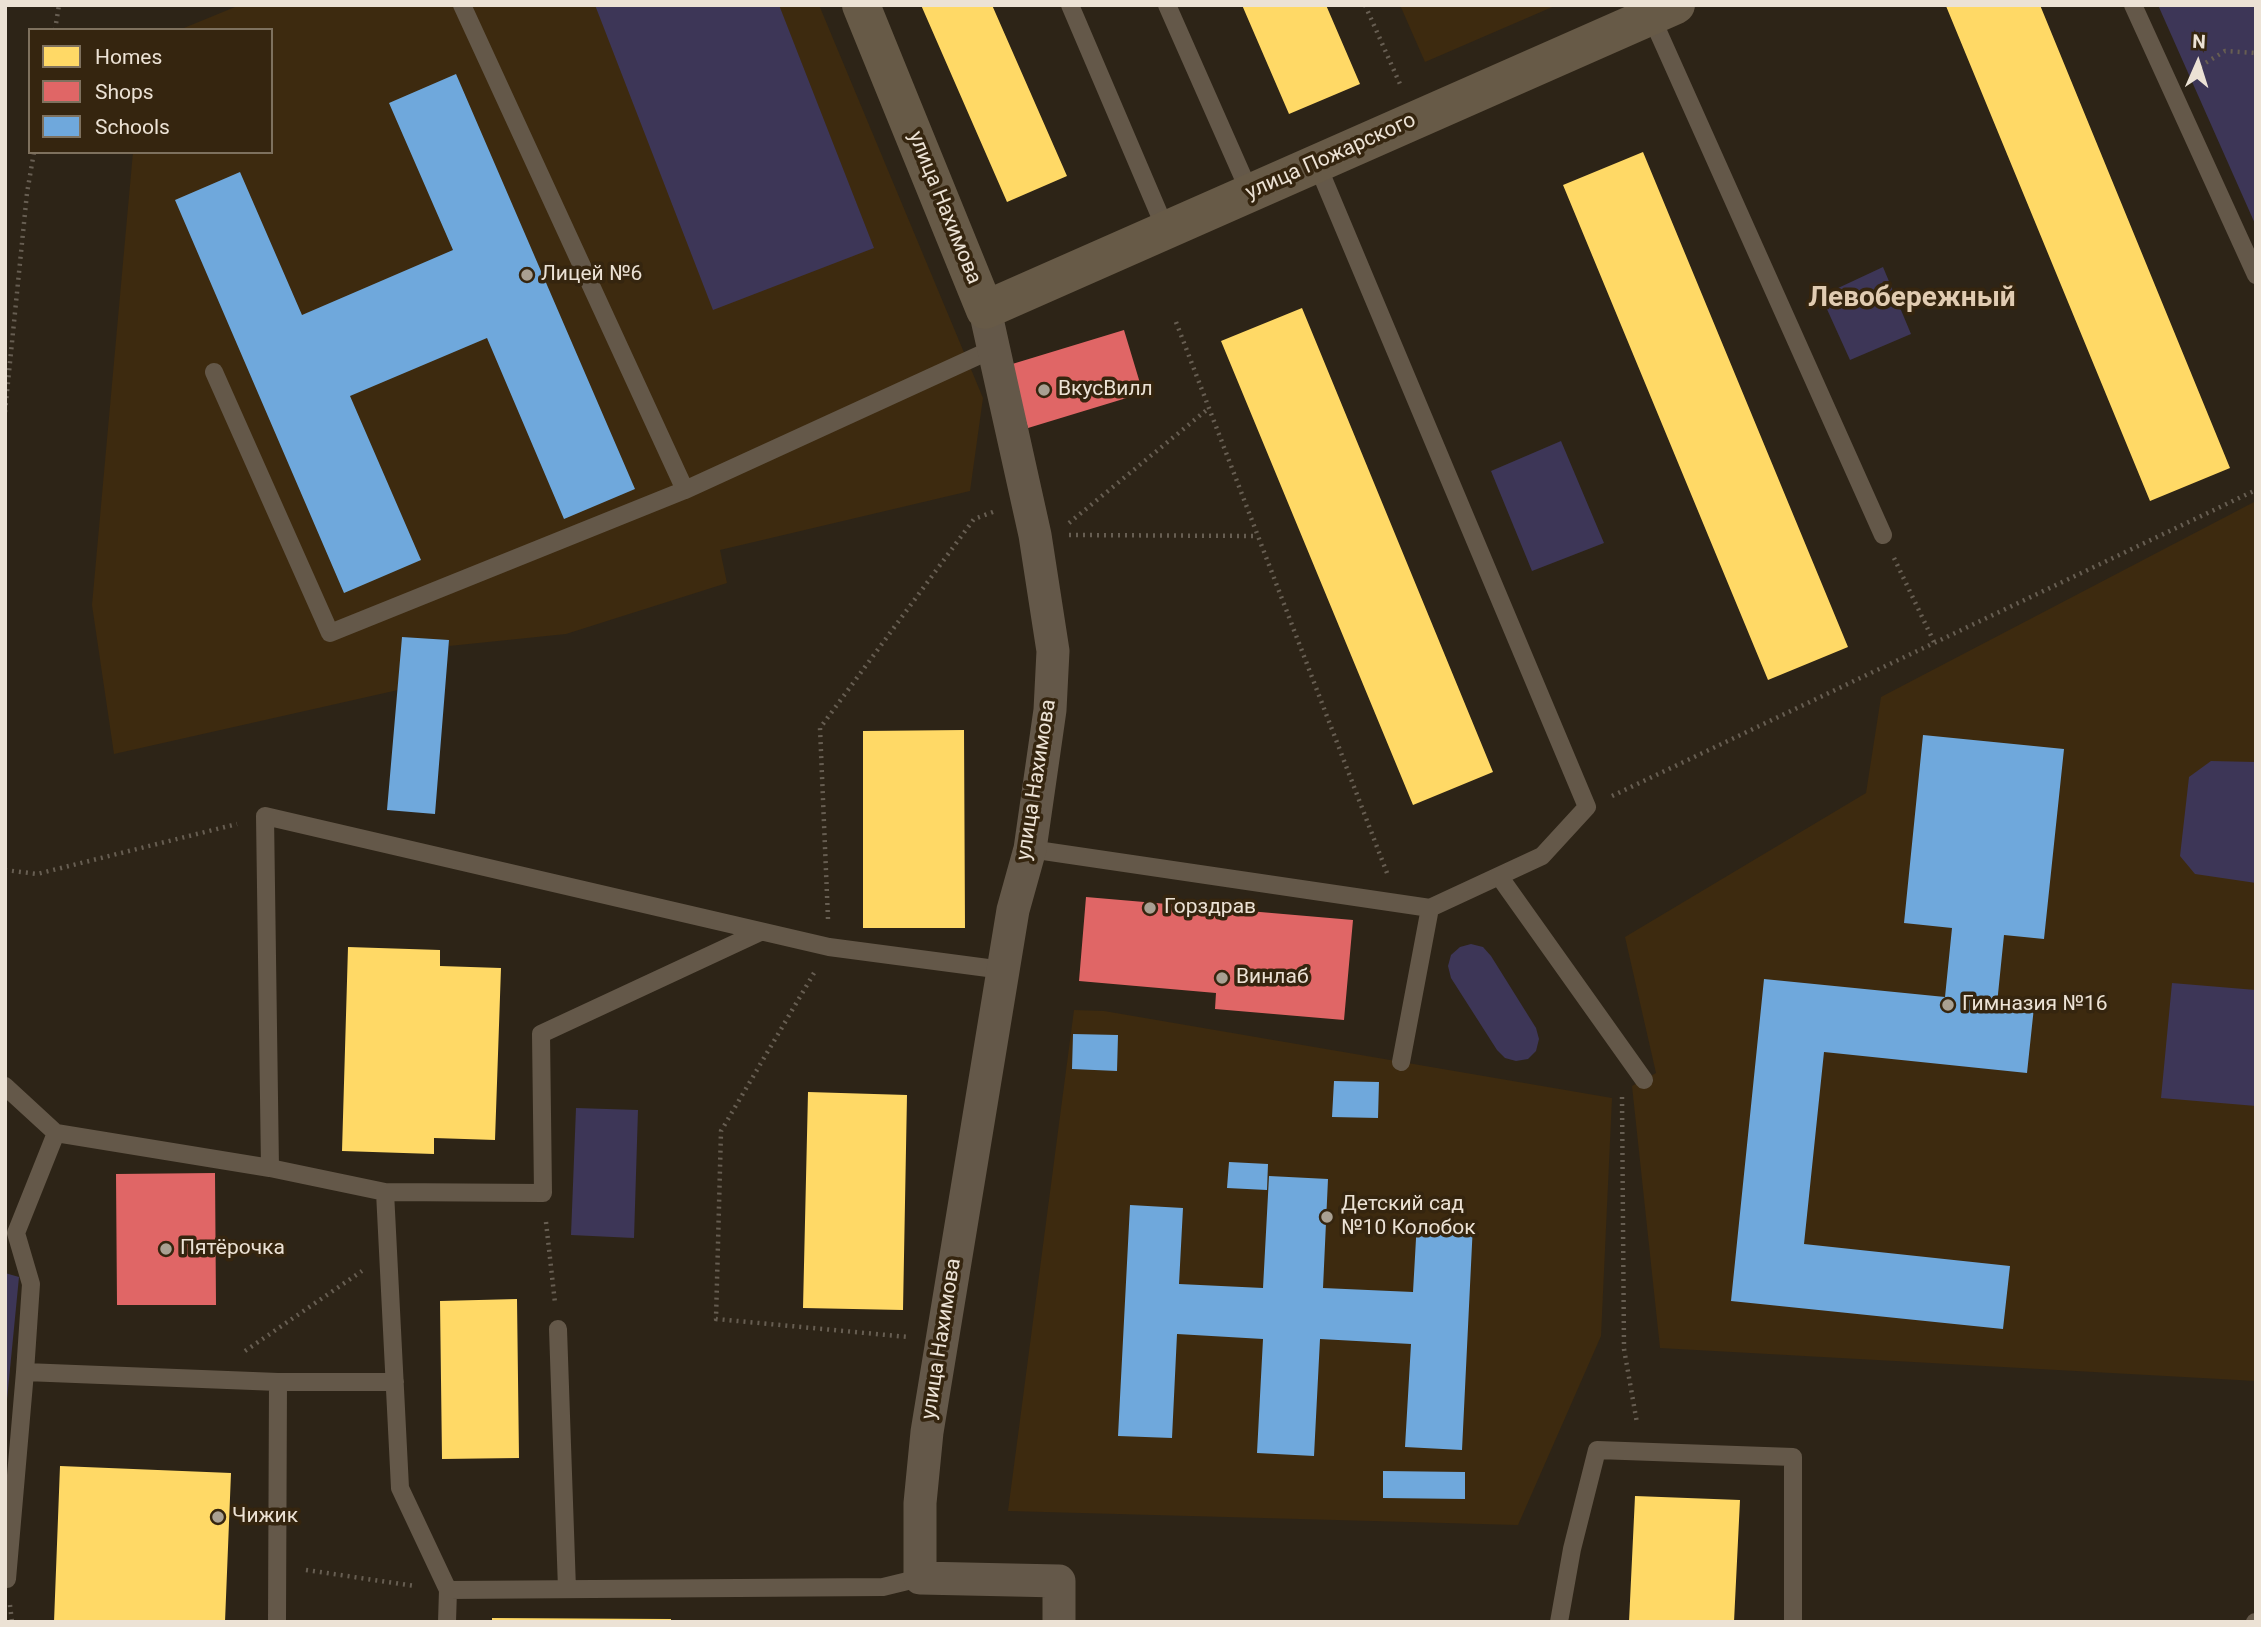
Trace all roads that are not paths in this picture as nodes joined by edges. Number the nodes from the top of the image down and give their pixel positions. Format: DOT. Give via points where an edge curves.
graph roads {
  1 [pos="462,5"];
  2 [pos="861,5"];
  3 [pos="1070,5"];
  4 [pos="1167,5"];
  5 [pos="2133,5"];
  6 [pos="1663,11"];
  7 [pos="1317,164"];
  8 [pos="1250,193"];
  9 [pos="1166,230"];
  10 [pos="2256,275"];
  11 [pos="985,310"];
  12 [pos="995,348"];
  13 [pos="214,372"];
  14 [pos="685,490"];
  15 [pos="1884,535"];
  16 [pos="1030,849"];
  17 [pos="1499,876"];
  18 [pos="1430,908"];
  19 [pos="760,932"];
  20 [pos="1003,970"];
  21 [pos="1401,1062"];
  22 [pos="1644,1080"];
  23 [pos="5,1086"];
  24 [pos="56,1133"];
  25 [pos="270,1168"];
  26 [pos="385,1192"];
  27 [pos="558,1329"];
  28 [pos="25,1372"];
  29 [pos="278,1382"];
  30 [pos="395,1382"];
  31 [pos="11,1468"];
  32 [pos="920,1578"];
  33 [pos="7,1579"];
  34 [pos="567,1589"];
  35 [pos="448,1590"];
  36 [pos="277,1622"];
  37 [pos="447,1622"];
  38 [pos="1059,1622"];
  39 [pos="1559,1622"];
  40 [pos="1793,1622"];
  1 -- 14 [label="lane"];
  2 -- 11 [label="street, улица Нахимова"];
  3 -- 9 [label="lane"];
  4 -- 8 [label="lane"];
  5 -- 10 [label="lane"];
  6 -- 7 [label="street, улица Пожарского"];
  6 -- 15 [label="lane"];
  7 -- 8 [label="street, улица Пожарского"];
  7 -- 17 [label="lane" via="1587,807 1542,856"];
  8 -- 9 [label="street, улица Пожарского"];
  9 -- 11 [label="street, улица Пожарского"];
  11 -- 12 [label="street, улица Нахимова"];
  12 -- 14 [label="lane"];
  12 -- 16 [label="street, улица Нахимова" via="1035,535 1053,651 1050,710"];
  13 -- 14 [label="lane" via="330,633"];
  16 -- 18 [label="lane"];
  16 -- 20 [label="street, улица Нахимова"];
  17 -- 18 [label="lane"];
  17 -- 22 [label="lane"];
  18 -- 21 [label="lane"];
  19 -- 20 [label="lane" via="829,947"];
  19 -- 25 [label="lane" via="265,816"];
  19 -- 26 [label="lane" via="541,1034 543,1193"];
  20 -- 32 [label="street, улица Нахимова" via="927,1432 920,1503"];
  23 -- 24 [label="lane"];
  24 -- 25 [label="lane"];
  24 -- 28 [label="lane" via="16,1233 31,1284"];
  25 -- 26 [label="lane"];
  26 -- 30 [label="lane"];
  27 -- 34 [label="lane"];
  28 -- 29 [label="lane"];
  28 -- 31 [label="lane"];
  29 -- 30 [label="lane"];
  29 -- 36 [label="lane"];
  30 -- 35 [label="lane" via="400,1488"];
  31 -- 33 [label="lane"];
  32 -- 34 [label="lane" via="883,1587"];
  32 -- 38 [label="street" via="1059,1581"];
  34 -- 35 [label="lane"];
  35 -- 37 [label="lane"];
  39 -- 40 [label="lane" via="1597,1450 1793,1457"];
}
